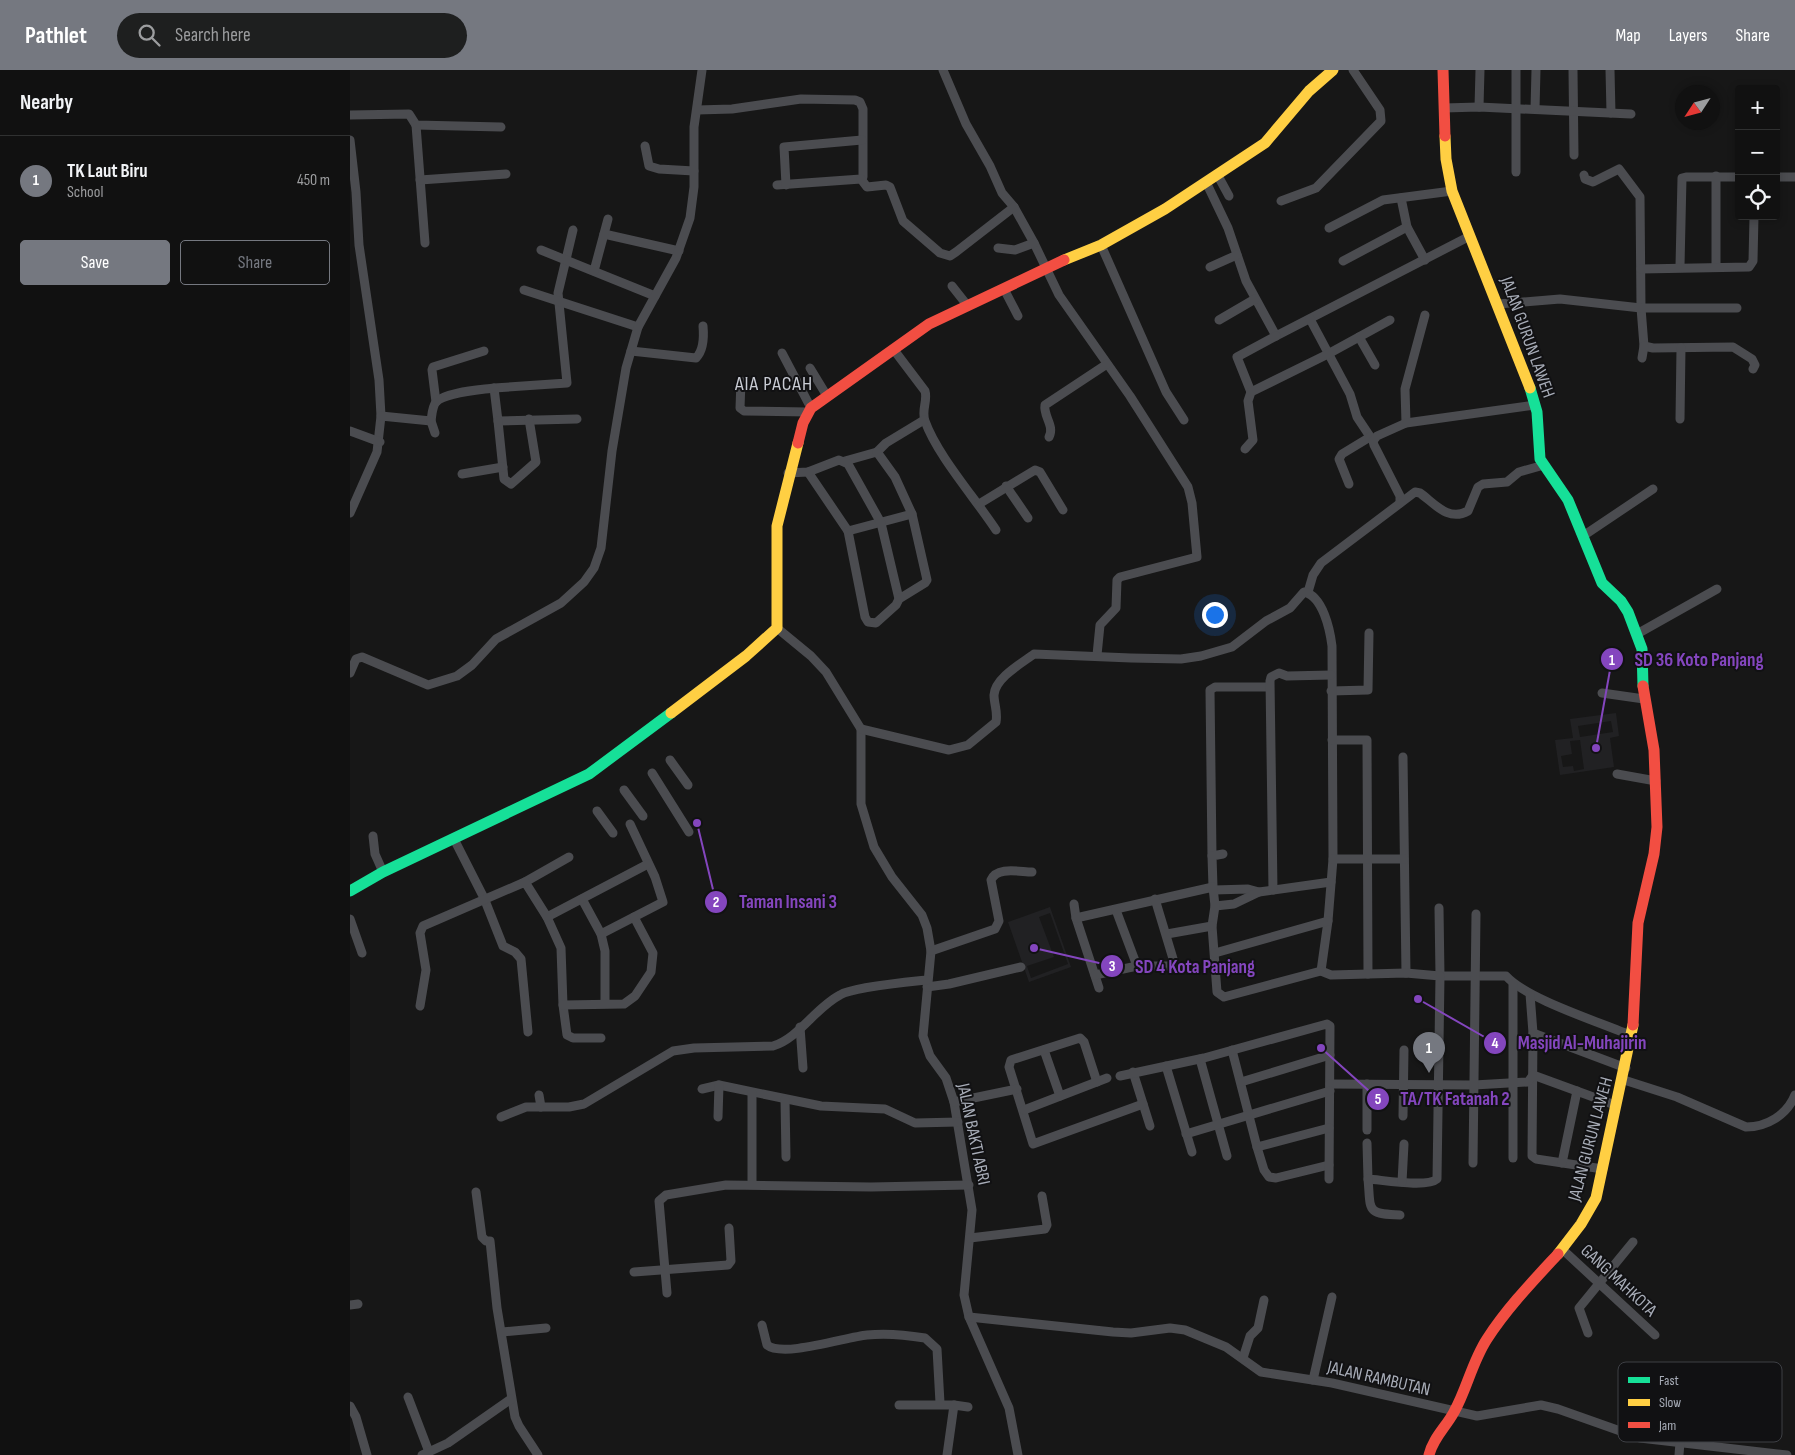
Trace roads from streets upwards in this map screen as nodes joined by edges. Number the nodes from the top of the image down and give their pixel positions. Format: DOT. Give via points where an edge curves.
graph roads {
  1 [pos="702,70"];
  2 [pos="943,70"];
  3 [pos="1353,70"];
  4 [pos="1443,70"];
  5 [pos="1480,70"];
  6 [pos="1516,70"];
  7 [pos="1536,70"];
  8 [pos="1573,70"];
  9 [pos="1610,70"];
  10 [pos="1326,72"];
  11 [pos="1479,107"];
  12 [pos="1444,108"];
  13 [pos="1516,108"];
  14 [pos="1535,109"];
  15 [pos="697,110"];
  16 [pos="1574,110"];
  17 [pos="1611,113"];
  18 [pos="1631,114"];
  19 [pos="350,115"];
  20 [pos="416,125"];
  21 [pos="501,128"];
  22 [pos="350,140"];
  23 [pos="862,140"];
  24 [pos="645,146"];
  25 [pos="351,155"];
  26 [pos="1574,155"];
  27 [pos="694,171"];
  28 [pos="1516,172"];
  29 [pos="506,174"];
  30 [pos="1217,174"];
  31 [pos="1584,175"];
  32 [pos="1716,176"];
  33 [pos="1735,177"];
  34 [pos="1780,177"];
  35 [pos="1795,177"];
  36 [pos="861,179"];
  37 [pos="420,180"];
  38 [pos="1206,182"];
  39 [pos="1452,191"];
  40 [pos="1229,196"];
  41 [pos="1401,198"];
  42 [pos="1281,202"];
  43 [pos="1014,207"];
  44 [pos="608,219"];
  45 [pos="1754,220"];
  46 [pos="1408,227"];
  47 [pos="1328,228"];
  48 [pos="574,230"];
  49 [pos="604,234"];
  50 [pos="1470,236"];
  51 [pos="425,242"];
  52 [pos="1034,243"];
  53 [pos="1101,245"];
  54 [pos="355,246"];
  55 [pos="998,248"];
  56 [pos="541,250"];
  57 [pos="679,251"];
  58 [pos="1237,255"];
  59 [pos="1425,260"];
  60 [pos="566,261"];
  61 [pos="1343,261"];
  62 [pos="1680,266"];
  63 [pos="1210,267"];
  64 [pos="1716,267"];
  65 [pos="1641,268"];
  66 [pos="1046,269"];
  67 [pos="594,271"];
  68 [pos="952,286"];
  69 [pos="1004,289"];
  70 [pos="524,290"];
  71 [pos="655,296"];
  72 [pos="1255,299"];
  73 [pos="559,301"];
  74 [pos="1498,304"];
  75 [pos="966,305"];
  76 [pos="1641,308"];
  77 [pos="1737,308"];
  78 [pos="1425,315"];
  79 [pos="1018,316"];
  80 [pos="1310,319"];
  81 [pos="1219,320"];
  82 [pos="1390,320"];
  83 [pos="703,326"];
  84 [pos="638,327"];
  85 [pos="1276,336"];
  86 [pos="1359,337"];
  87 [pos="1644,346"];
  88 [pos="1680,348"];
  89 [pos="894,350"];
  90 [pos="484,351"];
  91 [pos="631,351"];
  92 [pos="782,353"];
  93 [pos="1328,354"];
  94 [pos="1642,358"];
  95 [pos="1107,364"];
  96 [pos="1375,365"];
  97 [pos="810,368"];
  98 [pos="1753,369"];
  99 [pos="741,381"];
  100 [pos="494,388"];
  101 [pos="1251,392"];
  102 [pos="827,396"];
  103 [pos="436,402"];
  104 [pos="1536,405"];
  105 [pos="810,410"];
  106 [pos="381,416"];
  107 [pos="530,419"];
  108 [pos="577,419"];
  109 [pos="1680,419"];
  110 [pos="924,420"];
  111 [pos="1184,420"];
  112 [pos="431,421"];
  113 [pos="498,421"];
  114 [pos="1406,422"];
  115 [pos="350,431"];
  116 [pos="435,433"];
  117 [pos="1049,437"];
  118 [pos="1372,439"];
  119 [pos="380,442"];
  120 [pos="1245,448"];
  121 [pos="877,452"];
  122 [pos="845,461"];
  123 [pos="1544,466"];
  124 [pos="503,467"];
  125 [pos="808,472"];
  126 [pos="788,473"];
  127 [pos="462,474"];
  128 [pos="1349,484"];
  129 [pos="1006,486"];
  130 [pos="1653,489"];
  131 [pos="353,499"];
  132 [pos="1400,503"];
  133 [pos="979,504"];
  134 [pos="1063,510"];
  135 [pos="350,513"];
  136 [pos="912,514"];
  137 [pos="1028,518"];
  138 [pos="881,523"];
  139 [pos="996,530"];
  140 [pos="848,531"];
  141 [pos="1584,536"];
  142 [pos="1717,589"];
  143 [pos="1308,592"];
  144 [pos="899,599"];
  145 [pos="777,628"];
  146 [pos="1368,633"];
  147 [pos="1637,634"];
  148 [pos="1098,655"];
  149 [pos="350,673"];
  150 [pos="1331,675"];
  151 [pos="1269,687"];
  152 [pos="1331,691"];
  153 [pos="1602,693"];
  154 [pos="1644,699"];
  155 [pos="861,728"];
  156 [pos="1332,740"];
  157 [pos="1403,757"];
  158 [pos="670,760"];
  159 [pos="652,772"];
  160 [pos="1617,774"];
  161 [pos="1656,781"];
  162 [pos="688,785"];
  163 [pos="624,790"];
  164 [pos="597,810"];
  165 [pos="643,816"];
  166 [pos="630,824"];
  167 [pos="689,832"];
  168 [pos="613,833"];
  169 [pos="372,836"];
  170 [pos="454,839"];
  171 [pos="1224,854"];
  172 [pos="1212,856"];
  173 [pos="569,858"];
  174 [pos="1333,859"];
  175 [pos="1404,859"];
  176 [pos="1369,860"];
  177 [pos="648,864"];
  178 [pos="383,872"];
  179 [pos="1032,872"];
  180 [pos="525,882"];
  181 [pos="1331,882"];
  182 [pos="1213,889"];
  183 [pos="1273,890"];
  184 [pos="350,891"];
  185 [pos="1259,892"];
  186 [pos="484,898"];
  187 [pos="582,899"];
  188 [pos="1155,899"];
  189 [pos="1074,904"];
  190 [pos="1215,906"];
  191 [pos="1439,908"];
  192 [pos="1116,910"];
  193 [pos="1476,914"];
  194 [pos="547,917"];
  195 [pos="634,917"];
  196 [pos="1076,918"];
  197 [pos="350,919"];
  198 [pos="1328,921"];
  199 [pos="1212,926"];
  200 [pos="601,934"];
  201 [pos="1167,934"];
  202 [pos="931,951"];
  203 [pos="362,953"];
  204 [pos="1215,953"];
  205 [pos="1137,966"];
  206 [pos="1021,968"];
  207 [pos="1321,971"];
  208 [pos="1406,973"];
  209 [pos="1368,974"];
  210 [pos="1095,975"];
  211 [pos="1476,975"];
  212 [pos="1440,976"];
  213 [pos="927,983"];
  214 [pos="1514,984"];
  215 [pos="1099,988"];
  216 [pos="1530,994"];
  217 [pos="605,1003"];
  218 [pos="563,1004"];
  219 [pos="420,1006"];
  220 [pos="800,1027"];
  221 [pos="528,1032"];
  222 [pos="1533,1033"];
  223 [pos="1632,1036"];
  224 [pos="601,1038"];
  225 [pos="1044,1050"];
  226 [pos="1232,1050"];
  227 [pos="1404,1050"];
  228 [pos="1330,1055"];
  229 [pos="1200,1059"];
  230 [pos="1166,1066"];
  231 [pos="803,1068"];
  232 [pos="1133,1072"];
  233 [pos="1625,1074"];
  234 [pos="1533,1075"];
  235 [pos="1120,1076"];
  236 [pos="1107,1078"];
  237 [pos="1097,1082"];
  238 [pos="1241,1082"];
  239 [pos="1512,1083"];
  240 [pos="1366,1084"];
  241 [pos="1404,1084"];
  242 [pos="1439,1084"];
  243 [pos="1474,1085"];
  244 [pos="718,1086"];
  245 [pos="1330,1088"];
  246 [pos="702,1089"];
  247 [pos="1017,1089"];
  248 [pos="1577,1090"];
  249 [pos="752,1093"];
  250 [pos="539,1095"];
  251 [pos="1795,1095"];
  252 [pos="1060,1096"];
  253 [pos="785,1100"];
  254 [pos="954,1102"];
  255 [pos="1143,1104"];
  256 [pos="1615,1105"];
  257 [pos="541,1108"];
  258 [pos="1024,1110"];
  259 [pos="1250,1116"];
  260 [pos="1403,1116"];
  261 [pos="501,1117"];
  262 [pos="718,1117"];
  263 [pos="958,1122"];
  264 [pos="1218,1125"];
  265 [pos="1150,1126"];
  266 [pos="1329,1128"];
  267 [pos="1367,1130"];
  268 [pos="1186,1134"];
  269 [pos="1367,1143"];
  270 [pos="1404,1144"];
  271 [pos="1258,1147"];
  272 [pos="1192,1152"];
  273 [pos="1227,1156"];
  274 [pos="786,1157"];
  275 [pos="1513,1158"];
  276 [pos="1474,1163"];
  277 [pos="1562,1163"];
  278 [pos="1329,1165"];
  279 [pos="1603,1169"];
  280 [pos="1368,1178"];
  281 [pos="1328,1179"];
  282 [pos="1402,1182"];
  283 [pos="752,1184"];
  284 [pos="969,1185"];
  285 [pos="476,1192"];
  286 [pos="1042,1196"];
  287 [pos="1400,1215"];
  288 [pos="729,1228"];
  289 [pos="970,1238"];
  290 [pos="1633,1242"];
  291 [pos="1562,1249"];
  292 [pos="665,1270"];
  293 [pos="634,1272"];
  294 [pos="1597,1284"];
  295 [pos="667,1293"];
  296 [pos="1332,1297"];
  297 [pos="1264,1300"];
  298 [pos="968,1317"];
  299 [pos="762,1325"];
  300 [pos="546,1328"];
  301 [pos="502,1332"];
  302 [pos="1588,1333"];
  303 [pos="1655,1335"];
  304 [pos="1243,1358"];
  305 [pos="1312,1380"];
  306 [pos="408,1397"];
  307 [pos="511,1398"];
  308 [pos="940,1403"];
  309 [pos="899,1405"];
  310 [pos="954,1405"];
  311 [pos="350,1406"];
  312 [pos="968,1407"];
  313 [pos="1454,1412"];
  314 [pos="1618,1430"];
  315 [pos="1681,1442"];
  316 [pos="1689,1442"];
  317 [pos="425,1453"];
  318 [pos="367,1455"];
  319 [pos="538,1455"];
  320 [pos="948,1455"];
  321 [pos="1018,1455"];
  322 [pos="1429,1455"];
  323 [pos="1679,1455"];
  324 [pos="1788,1455"];
  1 -- 15 [label="street"];
  2 -- 43 [label="street" via="966,124 1002,193"];
  3 -- 42 [label="street" via="1380,110 1381,121 1316,188"];
  4 -- 12 [label="street, JALAN GURUN LAWEH"];
  5 -- 11 [label="street"];
  6 -- 13 [label="street"];
  7 -- 14 [label="street"];
  8 -- 16 [label="street"];
  9 -- 17 [label="street"];
  10 -- 30 [label="street" via="1272,136"];
  11 -- 12 [label="street"];
  11 -- 13 [label="street"];
  12 -- 39 [label="street, JALAN GURUN LAWEH" via="1446,159"];
  13 -- 14 [label="street"];
  13 -- 28 [label="street"];
  14 -- 16 [label="street"];
  15 -- 23 [label="street" via="732,109 802,99 855,100 863,109"];
  15 -- 27 [label="street"];
  16 -- 17 [label="street"];
  16 -- 26 [label="street"];
  17 -- 18 [label="street"];
  19 -- 20 [label="street" via="408,114"];
  20 -- 21 [label="street"];
  20 -- 37 [label="street"];
  22 -- 25 [label="street"];
  23 -- 36 [label="street"];
  23 -- 36 [label="street" via="784,147 782,185"];
  24 -- 27 [label="street" via="649,166"];
  25 -- 54 [label="street"];
  27 -- 57 [label="street" via="690,218"];
  29 -- 37 [label="street"];
  30 -- 38 [label="street"];
  30 -- 40 [label="street"];
  31 -- 65 [label="street" via="1585,179 1593,182 1619,169 1637,192"];
  32 -- 33 [label="street"];
  32 -- 62 [label="street" via="1686,176 1681,180"];
  32 -- 64 [label="street"];
  34 -- 35 [label="street"];
  36 -- 43 [label="street" via="867,187 890,187 903,221 946,255 956,252"];
  37 -- 51 [label="street"];
  38 -- 53 [label="street"];
  38 -- 58 [label="street"];
  39 -- 41 [label="street"];
  39 -- 50 [label="street, JALAN GURUN LAWEH"];
  41 -- 46 [label="street"];
  41 -- 47 [label="street" via="1377,202"];
  43 -- 52 [label="street"];
  44 -- 49 [label="street"];
  45 -- 64 [label="street" via="1752,264"];
  46 -- 59 [label="street"];
  46 -- 61 [label="street"];
  48 -- 60 [label="street"];
  49 -- 57 [label="street"];
  49 -- 67 [label="street"];
  50 -- 59 [label="street"];
  50 -- 74 [label="street, JALAN GURUN LAWEH"];
  52 -- 55 [label="street" via="1015,250"];
  52 -- 66 [label="street"];
  53 -- 66 [label="street"];
  53 -- 111 [label="street" via="1166,392"];
  54 -- 106 [label="street"];
  56 -- 60 [label="street"];
  57 -- 71 [label="street"];
  58 -- 63 [label="street"];
  58 -- 72 [label="street"];
  59 -- 80 [label="street"];
  60 -- 67 [label="street"];
  60 -- 73 [label="street"];
  62 -- 64 [label="street"];
  62 -- 65 [label="street"];
  65 -- 76 [label="street"];
  66 -- 69 [label="street"];
  66 -- 95 [label="street" via="1059,295"];
  67 -- 71 [label="street"];
  68 -- 75 [label="street"];
  69 -- 75 [label="street"];
  69 -- 79 [label="street"];
  70 -- 73 [label="street"];
  71 -- 84 [label="street"];
  72 -- 81 [label="street"];
  72 -- 85 [label="street"];
  73 -- 84 [label="street"];
  73 -- 100 [label="street" via="567,383"];
  74 -- 76 [label="street" via="1560,299"];
  74 -- 104 [label="street, JALAN GURUN LAWEH"];
  75 -- 89 [label="street" via="929,324"];
  76 -- 77 [label="street"];
  76 -- 87 [label="street"];
  78 -- 114 [label="street" via="1404,389"];
  80 -- 85 [label="street"];
  80 -- 93 [label="street"];
  82 -- 86 [label="street"];
  83 -- 91 [label="street" via="704,339 696,358"];
  84 -- 91 [label="street"];
  85 -- 101 [label="street" via="1236,357"];
  86 -- 93 [label="street"];
  86 -- 96 [label="street"];
  87 -- 88 [label="street"];
  87 -- 94 [label="street"];
  88 -- 98 [label="street" via="1733,347 1752,359"];
  88 -- 109 [label="street"];
  89 -- 102 [label="street"];
  89 -- 110 [label="street" via="927,397"];
  90 -- 103 [label="street" via="433,367"];
  91 -- 149 [label="street" via="612,451 601,548 594,568 584,582 561,603 496,640 472,665 442,683 428,685 362,657 356,660"];
  92 -- 105 [label="street"];
  93 -- 101 [label="street"];
  93 -- 118 [label="street" via="1350,394 1357,417"];
  95 -- 117 [label="street" via="1045,405 1051,431"];
  95 -- 148 [label="street" via="1188,487 1198,555 1120,576 1116,608 1100,625"];
  97 -- 102 [label="street"];
  99 -- 105 [label="street" via="740,408 744,412"];
  100 -- 103 [label="street" via="460,393"];
  100 -- 113 [label="street"];
  101 -- 120 [label="street" via="1248,401 1253,440"];
  102 -- 105 [label="street"];
  103 -- 112 [label="street"];
  104 -- 114 [label="street"];
  104 -- 123 [label="street, JALAN GURUN LAWEH" via="1538,452"];
  105 -- 126 [label="street"];
  106 -- 112 [label="street"];
  106 -- 119 [label="street"];
  107 -- 108 [label="street"];
  107 -- 113 [label="street"];
  107 -- 124 [label="street" via="536,462 512,484 504,479"];
  110 -- 121 [label="street"];
  110 -- 133 [label="street" via="951,467"];
  112 -- 116 [label="street"];
  113 -- 124 [label="street"];
  114 -- 118 [label="street"];
  115 -- 119 [label="street"];
  118 -- 128 [label="street" via="1342,454 1339,459"];
  118 -- 132 [label="street" via="1400,496"];
  119 -- 131 [label="street"];
  121 -- 122 [label="street"];
  121 -- 136 [label="street" via="895,477"];
  122 -- 125 [label="street" via="839,460"];
  122 -- 138 [label="street"];
  123 -- 132 [label="street" via="1518,472 1506,482 1482,484 1464,513 1443,512 1417,492"];
  123 -- 141 [label="street, JALAN GURUN LAWEH" via="1568,500"];
  124 -- 127 [label="street"];
  125 -- 126 [label="street"];
  125 -- 140 [label="street"];
  126 -- 145 [label="street" via="776,526"];
  129 -- 133 [label="street"];
  129 -- 134 [label="street" via="1038,470"];
  129 -- 137 [label="street"];
  130 -- 141 [label="street"];
  131 -- 135 [label="street"];
  132 -- 143 [label="street" via="1321,563 1313,574"];
  133 -- 139 [label="street"];
  136 -- 138 [label="street"];
  136 -- 144 [label="street" via="927,580"];
  138 -- 140 [label="street"];
  138 -- 144 [label="street"];
  140 -- 144 [label="street" via="868,622 876,624"];
  141 -- 147 [label="street, JALAN GURUN LAWEH" via="1597,575 1621,601"];
  142 -- 147 [label="street"];
  143 -- 148 [label="street" via="1304,592 1290,608 1224,651 1181,659"];
  143 -- 150 [label="street" via="1319,606 1330,636"];
  145 -- 155 [label="street" via="812,656 826,672"];
  145 -- 170 [label="street" via="746,656 589,774"];
  146 -- 152 [label="street" via="1368,690"];
  147 -- 154 [label="street, JALAN GURUN LAWEH" via="1642,649"];
  148 -- 155 [label="street" via="1034,654 1000,682 994,691 998,713 996,722 968,745 949,750"];
  150 -- 151 [label="street" via="1287,676 1279,673 1271,677"];
  150 -- 152 [label="street"];
  151 -- 172 [label="street" via="1210,690"];
  151 -- 183 [label="street"];
  152 -- 156 [label="street"];
  153 -- 154 [label="street"];
  154 -- 161 [label="street, JALAN GURUN LAWEH" via="1654,750"];
  155 -- 202 [label="street, JALAN BAKTI ABRI" via="861,804 864,818 880,859 922,915"];
  156 -- 174 [label="street"];
  156 -- 176 [label="street" via="1367,740"];
  157 -- 175 [label="street"];
  158 -- 162 [label="street"];
  159 -- 167 [label="street"];
  160 -- 161 [label="street"];
  161 -- 223 [label="street, JALAN GURUN LAWEH" via="1657,827 1638,923"];
  163 -- 165 [label="street"];
  164 -- 168 [label="street"];
  166 -- 177 [label="street"];
  169 -- 178 [label="street"];
  170 -- 178 [label="street"];
  170 -- 186 [label="street"];
  171 -- 172 [label="street"];
  172 -- 182 [label="street"];
  173 -- 180 [label="street"];
  174 -- 176 [label="street"];
  174 -- 181 [label="street"];
  175 -- 176 [label="street"];
  175 -- 208 [label="street"];
  176 -- 209 [label="street"];
  177 -- 187 [label="street"];
  177 -- 195 [label="street" via="663,902"];
  178 -- 184 [label="street"];
  179 -- 202 [label="street" via="1001,871 993,876 991,880 999,921 995,930"];
  180 -- 186 [label="street"];
  180 -- 194 [label="street"];
  181 -- 183 [label="street"];
  181 -- 198 [label="street"];
  182 -- 185 [label="street"];
  182 -- 188 [label="street"];
  182 -- 190 [label="street"];
  183 -- 185 [label="street"];
  185 -- 190 [label="street" via="1234,904"];
  186 -- 219 [label="street" via="420,930 426,970"];
  186 -- 221 [label="street" via="503,946 521,958"];
  187 -- 194 [label="street"];
  187 -- 200 [label="street"];
  188 -- 192 [label="street"];
  188 -- 201 [label="street"];
  189 -- 196 [label="street"];
  190 -- 199 [label="street"];
  191 -- 212 [label="street"];
  192 -- 196 [label="street"];
  192 -- 205 [label="street"];
  193 -- 211 [label="street"];
  194 -- 218 [label="street" via="561,948"];
  195 -- 200 [label="street"];
  195 -- 217 [label="street" via="652,948 651,972 630,1002"];
  196 -- 210 [label="street"];
  197 -- 203 [label="street"];
  198 -- 204 [label="street"];
  198 -- 207 [label="street"];
  199 -- 201 [label="street"];
  199 -- 204 [label="street"];
  200 -- 217 [label="street" via="605,950"];
  201 -- 205 [label="street" via="1175,959 1172,964"];
  202 -- 213 [label="street, JALAN BAKTI ABRI"];
  204 -- 207 [label="street" via="1217,992 1224,997"];
  205 -- 210 [label="street"];
  206 -- 213 [label="street" via="949,984"];
  207 -- 209 [label="street" via="1331,975"];
  208 -- 209 [label="street"];
  208 -- 212 [label="street"];
  210 -- 215 [label="street"];
  211 -- 212 [label="street"];
  211 -- 214 [label="street" via="1506,976"];
  211 -- 243 [label="street"];
  212 -- 242 [label="street"];
  213 -- 220 [label="street" via="841,993"];
  213 -- 254 [label="street, JALAN BAKTI ABRI" via="923,1025 925,1045 946,1078"];
  214 -- 216 [label="street"];
  214 -- 239 [label="street"];
  216 -- 222 [label="street"];
  216 -- 223 [label="street"];
  217 -- 218 [label="street"];
  218 -- 224 [label="street" via="569,1038"];
  220 -- 231 [label="street"];
  220 -- 257 [label="street" via="784,1042 773,1046 694,1048 673,1052 584,1104 569,1108"];
  222 -- 233 [label="street"];
  222 -- 234 [label="street"];
  223 -- 233 [label="street, JALAN GURUN LAWEH"];
  225 -- 237 [label="street" via="1080,1038"];
  225 -- 247 [label="street" via="1011,1060"];
  225 -- 252 [label="street"];
  226 -- 228 [label="street" via="1327,1024 1330,1026"];
  226 -- 229 [label="street"];
  226 -- 238 [label="street"];
  227 -- 241 [label="street"];
  228 -- 238 [label="street"];
  228 -- 245 [label="street"];
  229 -- 230 [label="street"];
  229 -- 264 [label="street"];
  230 -- 232 [label="street"];
  230 -- 268 [label="street"];
  232 -- 235 [label="street"];
  232 -- 255 [label="street"];
  233 -- 251 [label="street" via="1746,1128 1782,1116"];
  233 -- 256 [label="street, JALAN GURUN LAWEH"];
  234 -- 239 [label="street" via="1528,1082"];
  234 -- 248 [label="street"];
  234 -- 277 [label="street" via="1532,1156"];
  236 -- 237 [label="street"];
  237 -- 252 [label="street"];
  238 -- 259 [label="street"];
  239 -- 243 [label="street"];
  239 -- 275 [label="street"];
  240 -- 241 [label="street"];
  240 -- 245 [label="street"];
  240 -- 267 [label="street"];
  241 -- 242 [label="street"];
  241 -- 260 [label="street"];
  242 -- 243 [label="street"];
  242 -- 282 [label="street" via="1437,1179 1432,1182"];
  243 -- 276 [label="street"];
  244 -- 246 [label="street"];
  244 -- 249 [label="street"];
  244 -- 262 [label="street"];
  245 -- 259 [label="street"];
  245 -- 266 [label="street"];
  247 -- 254 [label="street"];
  247 -- 258 [label="street"];
  248 -- 256 [label="street"];
  248 -- 277 [label="street"];
  249 -- 253 [label="street"];
  249 -- 283 [label="street"];
  250 -- 257 [label="street"];
  252 -- 258 [label="street"];
  253 -- 263 [label="street" via="821,1106 885,1109 915,1123"];
  253 -- 274 [label="street"];
  254 -- 263 [label="street, JALAN BAKTI ABRI"];
  255 -- 258 [label="street" via="1036,1145 1033,1144"];
  255 -- 265 [label="street"];
  256 -- 279 [label="street, JALAN GURUN LAWEH"];
  257 -- 261 [label="street" via="519,1108"];
  259 -- 264 [label="street"];
  259 -- 271 [label="street"];
  263 -- 284 [label="street, JALAN BAKTI ABRI"];
  264 -- 268 [label="street"];
  264 -- 273 [label="street"];
  266 -- 271 [label="street"];
  266 -- 278 [label="street"];
  268 -- 272 [label="street"];
  269 -- 280 [label="street"];
  270 -- 282 [label="street"];
  271 -- 278 [label="street" via="1264,1170 1272,1178"];
  277 -- 279 [label="street"];
  278 -- 281 [label="street"];
  279 -- 291 [label="street, JALAN GURUN LAWEH" via="1590,1211"];
  280 -- 282 [label="street"];
  280 -- 287 [label="street" via="1374,1212"];
  283 -- 284 [label="street" via="871,1188"];
  283 -- 292 [label="street" via="726,1185 662,1198 659,1201"];
  284 -- 289 [label="street, JALAN BAKTI ABRI" via="972,1210"];
  285 -- 301 [label="street" via="482,1237 490,1241"];
  286 -- 289 [label="street" via="1045,1229"];
  288 -- 292 [label="street" via="731,1261 728,1264"];
  289 -- 298 [label="street, JALAN BAKTI ABRI" via="964,1278"];
  290 -- 294 [label="street"];
  291 -- 294 [label="street, GANG MAHKOTA"];
  291 -- 313 [label="street, JALAN GURUN LAWEH" via="1486,1340"];
  292 -- 293 [label="street"];
  292 -- 295 [label="street"];
  294 -- 302 [label="street" via="1578,1310"];
  294 -- 303 [label="street, GANG MAHKOTA"];
  296 -- 305 [label="street"];
  297 -- 304 [label="street" via="1258,1328 1250,1336"];
  298 -- 304 [label="street, JALAN RAMBUTAN" via="1114,1332 1185,1330 1226,1347"];
  298 -- 321 [label="street, JALAN BAKTI ABRI" via="1009,1408"];
  299 -- 308 [label="street" via="767,1345 776,1350 822,1345 867,1335 925,1338 937,1349"];
  300 -- 301 [label="street"];
  301 -- 307 [label="street"];
  304 -- 305 [label="street, JALAN RAMBUTAN" via="1262,1372"];
  305 -- 313 [label="street, JALAN RAMBUTAN"];
  306 -- 317 [label="street"];
  307 -- 317 [label="street" via="448,1442"];
  307 -- 319 [label="street" via="519,1426"];
  308 -- 309 [label="street"];
  308 -- 310 [label="street"];
  310 -- 312 [label="street"];
  310 -- 320 [label="street"];
  311 -- 318 [label="street"];
  313 -- 314 [label="street, JALAN RAMBUTAN" via="1477,1416 1541,1406"];
  313 -- 322 [label="street, JALAN GURUN LAWEH" via="1431,1446"];
  315 -- 323 [label="street"];
  316 -- 324 [label="street, JALAN RAMBUTAN"];
}
